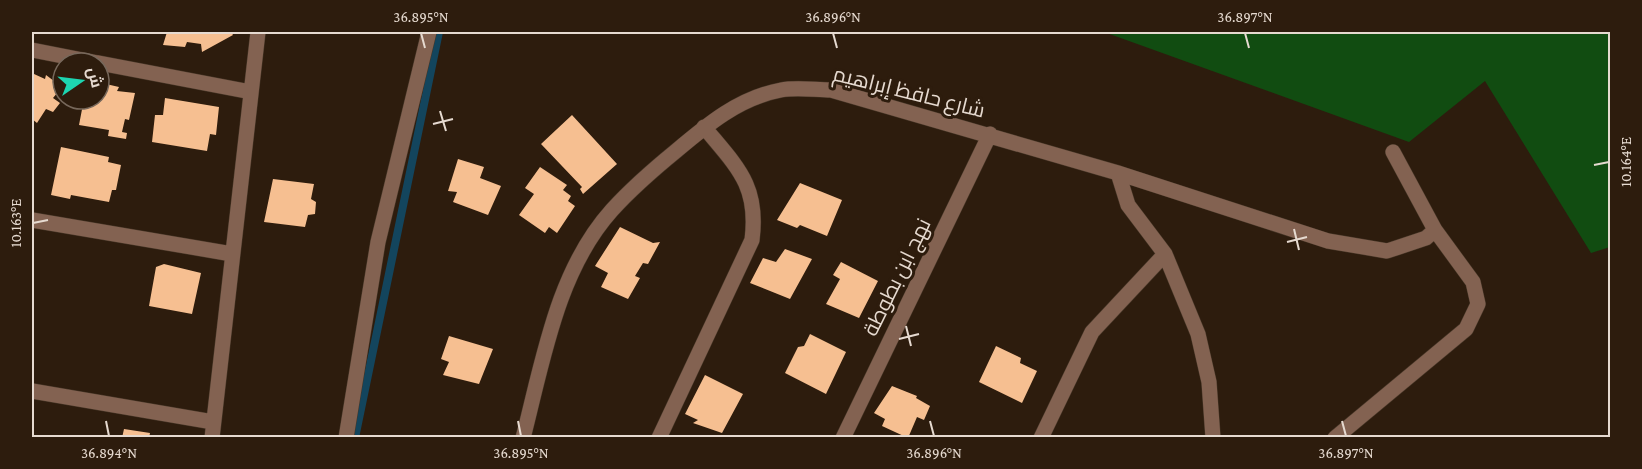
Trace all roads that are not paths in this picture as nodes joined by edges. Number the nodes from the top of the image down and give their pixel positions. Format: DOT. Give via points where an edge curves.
graph roads {
  1 [pos="258,32"];
  2 [pos="429,32"];
  3 [pos="32,50"];
  4 [pos="51,54"];
  5 [pos="111,65"];
  6 [pos="251,92"];
  7 [pos="704,127"];
  8 [pos="990,134"];
  9 [pos="1393,152"];
  10 [pos="1118,172"];
  11 [pos="32,220"];
  12 [pos="1435,230"];
  13 [pos="232,254"];
  14 [pos="1165,254"];
  15 [pos="32,391"];
  16 [pos="213,430"];
  17 [pos="666,435"];
  18 [pos="346,438"];
  19 [pos="523,438"];
  20 [pos="843,438"];
  21 [pos="1041,438"];
  22 [pos="1213,438"];
  23 [pos="1335,438"];
  1 -- 6 [label="street"];
  2 -- 18 [label="street" via="378,242"];
  3 -- 4 [label="street"];
  5 -- 6 [label="street"];
  6 -- 13 [label="street"];
  7 -- 8 [label="street, شارع حافظ إبراهيم" via="753,98 783,90 831,90"];
  7 -- 17 [label="street" via="753,197 752,240"];
  7 -- 19 [label="street, شارع حافظ إبراهيم" via="648,174 611,211 593,237 560,302"];
  8 -- 10 [label="street, شارع حافظ إبراهيم"];
  8 -- 20 [label="street, نهج ابن بطوطة"];
  9 -- 12 [label="street"];
  10 -- 12 [label="street, شارع حافظ إبراهيم" via="1328,241 1387,251 1426,238"];
  10 -- 14 [label="street" via="1128,206"];
  11 -- 13 [label="street"];
  12 -- 23 [label="street" via="1473,282 1478,304 1473,317 1466,329"];
  13 -- 16 [label="street"];
  14 -- 21 [label="street" via="1092,332"];
  14 -- 22 [label="street" via="1198,334 1209,382"];
  15 -- 16 [label="street"];
}
